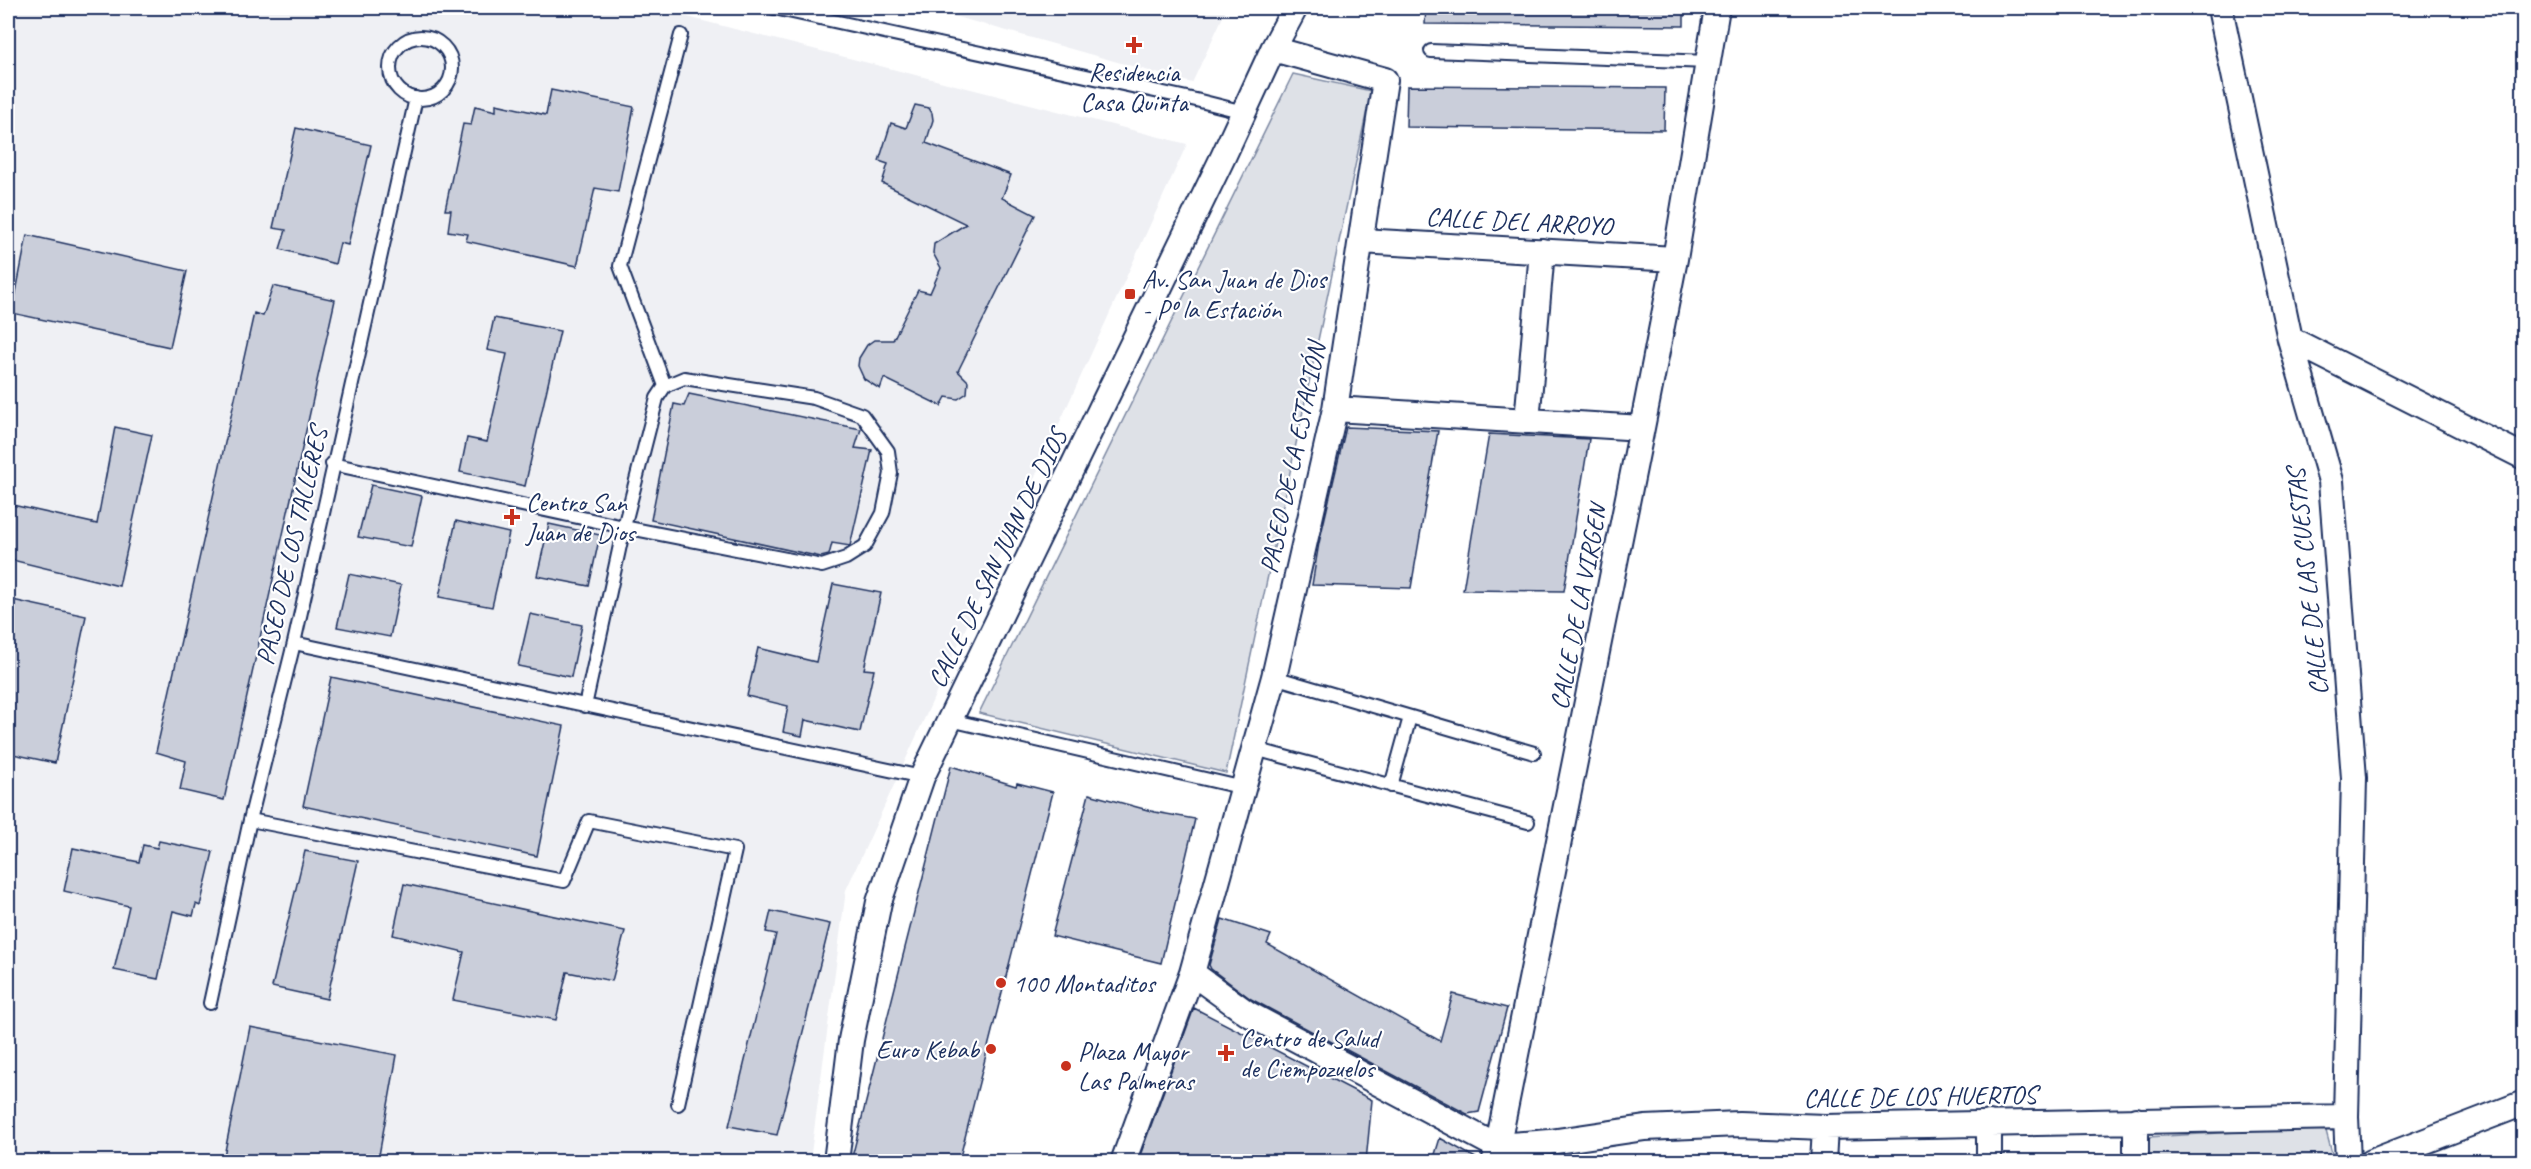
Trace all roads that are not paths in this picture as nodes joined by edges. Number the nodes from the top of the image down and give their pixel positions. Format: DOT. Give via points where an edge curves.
graph roads {
  1 [pos="774,8"];
  2 [pos="1295,8"];
  3 [pos="1717,8"];
  4 [pos="2220,8"];
  5 [pos="681,35"];
  6 [pos="1273,49"];
  7 [pos="1431,51"];
  8 [pos="1708,62"];
  9 [pos="416,98"];
  10 [pos="1244,112"];
  11 [pos="1361,241"];
  12 [pos="1542,251"];
  13 [pos="1675,259"];
  14 [pos="2290,339"];
  15 [pos="665,386"];
  16 [pos="1335,409"];
  17 [pos="1527,420"];
  18 [pos="1642,428"];
  19 [pos="2523,457"];
  20 [pos="333,464"];
  21 [pos="624,527"];
  22 [pos="294,643"];
  23 [pos="1274,677"];
  24 [pos="585,706"];
  25 [pos="1410,717"];
  26 [pos="950,720"];
  27 [pos="1255,749"];
  28 [pos="1534,753"];
  29 [pos="922,777"];
  30 [pos="1391,786"];
  31 [pos="1244,788"];
  32 [pos="250,820"];
  33 [pos="1528,822"];
  34 [pos="1192,972"];
  35 [pos="210,1003"];
  36 [pos="2523,1103"];
  37 [pos="678,1104"];
  38 [pos="2346,1117"];
  39 [pos="2136,1120"];
  40 [pos="1989,1123"];
  41 [pos="1825,1127"];
  42 [pos="1495,1154"];
  43 [pos="836,1161"];
  44 [pos="1123,1161"];
  45 [pos="1823,1161"];
  46 [pos="1989,1161"];
  47 [pos="2136,1161"];
  48 [pos="2348,1161"];
  49 [pos="2371,1161"];
  1 -- 10 [label="lane"];
  2 -- 6 [label="street, CALLE DE SAN JUAN DE DIOS"];
  3 -- 8 [label="street, CALLE DE LA VIRGEN"];
  4 -- 14 [label="street, CALLE DE LAS CUESTAS"];
  5 -- 15 [label="lane" via="620,266"];
  6 -- 10 [label="street, CALLE DE SAN JUAN DE DIOS"];
  6 -- 11 [label="street, PASEO DE LA ESTACIÓN" via="1386,80"];
  7 -- 8 [label="lane"];
  8 -- 13 [label="street, CALLE DE LA VIRGEN"];
  9 -- 9 [label="lane" via="395,85 390,66 392,56 404,41 423,36 434,39 449,53 452,74 441,92 431,98"];
  9 -- 20 [label="lane, PASEO DE LOS TALLERES"];
  10 -- 26 [label="street, CALLE DE SAN JUAN DE DIOS"];
  11 -- 12 [label="street, CALLE DEL ARROYO"];
  11 -- 16 [label="street, PASEO DE LA ESTACIÓN"];
  12 -- 13 [label="street, CALLE DEL ARROYO"];
  12 -- 17 [label="street"];
  13 -- 18 [label="street, CALLE DE LA VIRGEN"];
  14 -- 19 [label="street"];
  14 -- 38 [label="street, CALLE DE LAS CUESTAS" via="2331,481 2354,778"];
  15 -- 21 [label="lane" via="657,398"];
  15 -- 21 [label="lane" via="684,378 814,398 862,415 888,451 891,473 883,513 865,546 822,566"];
  16 -- 17 [label="street"];
  16 -- 23 [label="street, PASEO DE LA ESTACIÓN"];
  17 -- 18 [label="street"];
  18 -- 42 [label="street, CALLE DE LA VIRGEN"];
  20 -- 21 [label="lane"];
  20 -- 22 [label="lane, PASEO DE LOS TALLERES"];
  21 -- 24 [label="lane"];
  22 -- 24 [label="lane"];
  22 -- 32 [label="lane, PASEO DE LOS TALLERES"];
  23 -- 25 [label="lane"];
  23 -- 27 [label="street, PASEO DE LA ESTACIÓN"];
  24 -- 29 [label="lane"];
  25 -- 28 [label="lane"];
  25 -- 30 [label="lane"];
  26 -- 29 [label="street, CALLE DE SAN JUAN DE DIOS"];
  26 -- 31 [label="lane"];
  27 -- 30 [label="lane"];
  27 -- 31 [label="street, PASEO DE LA ESTACIÓN"];
  29 -- 43 [label="street, CALLE DE SAN JUAN DE DIOS" via="879,902 851,1040"];
  30 -- 33 [label="lane"];
  31 -- 34 [label="street, PASEO DE LA ESTACIÓN"];
  32 -- 35 [label="lane, PASEO DE LOS TALLERES"];
  32 -- 37 [label="lane" via="564,881 589,821 735,850"];
  34 -- 42 [label="street" via="1247,1013 1422,1106"];
  34 -- 44 [label="street, PASEO DE LA ESTACIÓN"];
  36 -- 49 [label="street"];
  38 -- 39 [label="street, CALLE DE LOS HUERTOS"];
  38 -- 48 [label="street, CALLE DE LAS CUESTAS"];
  39 -- 40 [label="street, CALLE DE LOS HUERTOS"];
  39 -- 47 [label="street"];
  40 -- 41 [label="street, CALLE DE LOS HUERTOS"];
  40 -- 46 [label="street"];
  41 -- 42 [label="street, CALLE DE LOS HUERTOS" via="1739,1124 1645,1128"];
  41 -- 45 [label="street"];
}
